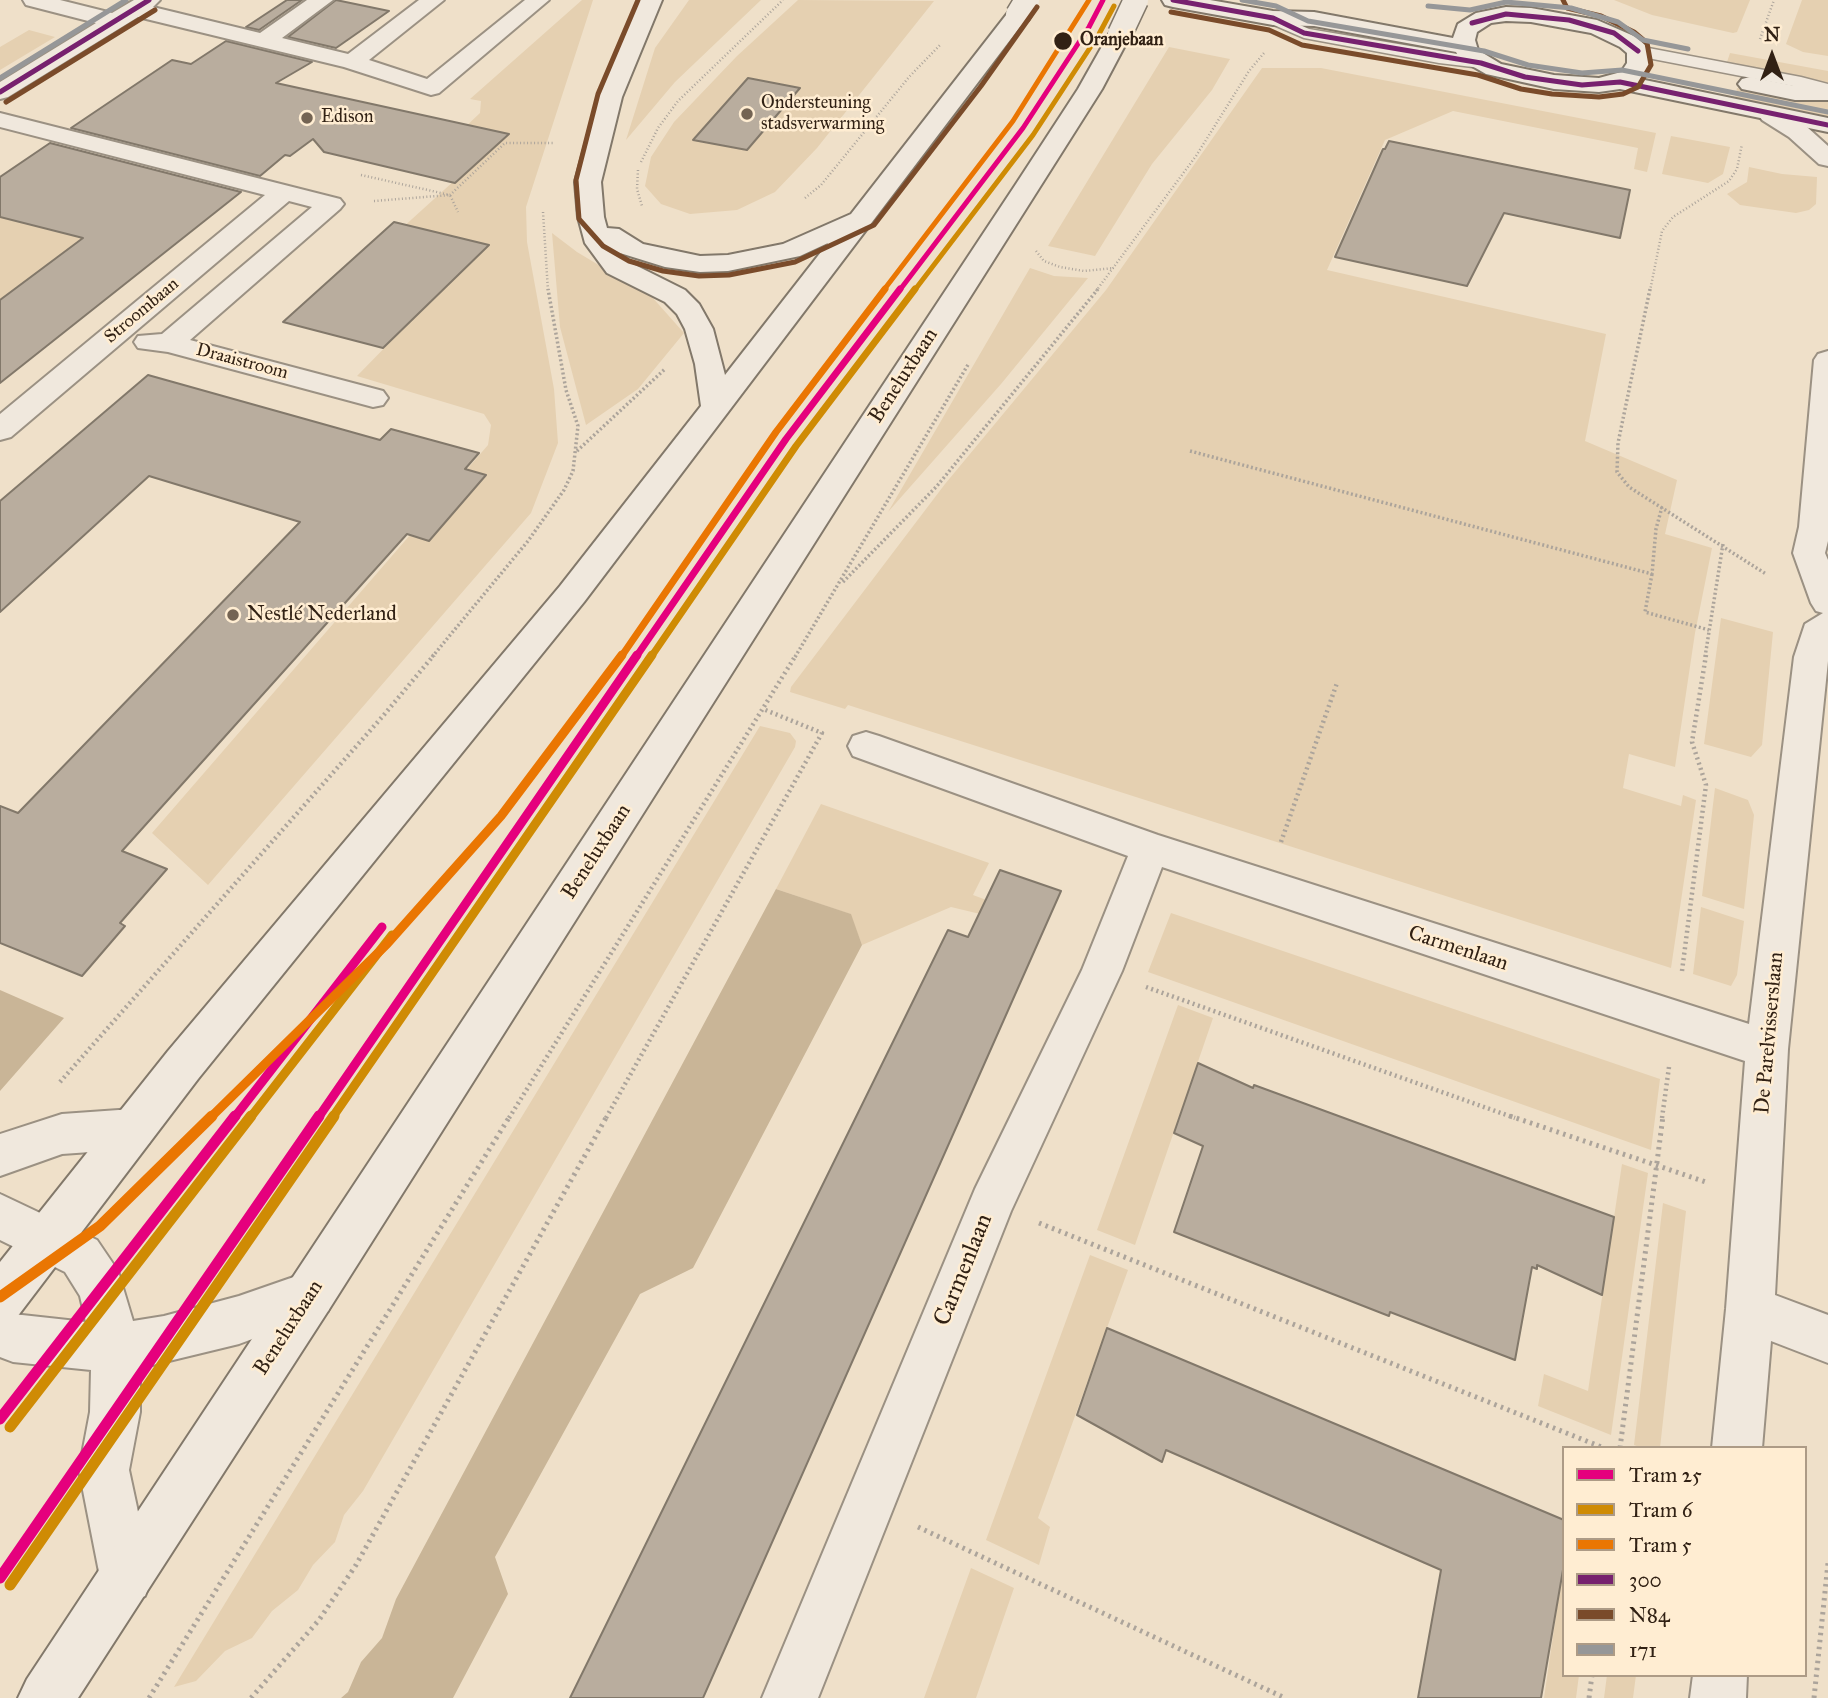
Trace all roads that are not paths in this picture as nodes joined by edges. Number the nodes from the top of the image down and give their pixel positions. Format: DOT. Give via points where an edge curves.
graph roads {
  1 [pos="34,0"];
  2 [pos="323,0"];
  3 [pos="433,0"];
  4 [pos="538,0"];
  5 [pos="651,0"];
  6 [pos="1136,0"];
  7 [pos="1173,0"];
  8 [pos="1327,0"];
  9 [pos="1506,7"];
  10 [pos="1022,8"];
  11 [pos="1379,9"];
  12 [pos="1554,9"];
  13 [pos="132,10"];
  14 [pos="1405,14"];
  15 [pos="1472,23"];
  16 [pos="264,40"];
  17 [pos="1473,55"];
  18 [pos="1638,57"];
  19 [pos="352,62"];
  20 [pos="1620,82"];
  21 [pos="0,92"];
  22 [pos="1828,92"];
  23 [pos="1771,115"];
  24 [pos="0,120"];
  25 [pos="1828,125"];
  26 [pos="1828,157"];
  27 [pos="284,192"];
  28 [pos="866,216"];
  29 [pos="591,217"];
  30 [pos="109,340"];
  31 [pos="169,343"];
  32 [pos="1828,360"];
  33 [pos="373,398"];
  34 [pos="716,409"];
  35 [pos="0,430"];
  36 [pos="1828,603"];
  37 [pos="1828,624"];
  38 [pos="866,746"];
  39 [pos="1150,848"];
  40 [pos="1766,1049"];
  41 [pos="133,1129"];
  42 [pos="0,1155"];
  43 [pos="0,1216"];
  44 [pos="47,1240"];
  45 [pos="311,1294"];
  46 [pos="0,1300"];
  47 [pos="1750,1309"];
  48 [pos="0,1333"];
  49 [pos="1828,1339"];
  50 [pos="116,1348"];
  51 [pos="1737,1446"];
  52 [pos="126,1577"];
  53 [pos="1720,1677"];
  54 [pos="46,1698"];
  55 [pos="790,1698"];
  56 [pos="1718,1698"];
  1 -- 13 [label="main road"];
  2 -- 16 [label="main road"];
  3 -- 19 [label="main road"];
  4 -- 19 [label="main road" via="431,88"];
  5 -- 29 [label="main road" via="610,97 588,182"];
  6 -- 45 [label="main road, Beneluxbaan, bridge" via="1076,110"];
  7 -- 17 [label="main road" via="1273,18 1314,19"];
  8 -- 11 [label="main road"];
  9 -- 12 [label="main road"];
  9 -- 15 [label="main road"];
  10 -- 28 [label="main road"];
  12 -- 18 [label="main road" via="1614,33"];
  13 -- 16 [label="main road"];
  13 -- 21 [label="main road"];
  14 -- 15 [label="main road"];
  15 -- 17 [label="main road" via="1466,29"];
  16 -- 19 [label="main road"];
  17 -- 20 [label="main road" via="1525,77 1582,85"];
  18 -- 20 [label="main road" via="1630,77"];
  18 -- 22 [label="main road" via="1796,93"];
  20 -- 23 [label="main road"];
  23 -- 25 [label="main road"];
  23 -- 26 [label="main road"];
  24 -- 27 [label="main road"];
  27 -- 30 [label="main road, Stroombaan"];
  27 -- 31 [label="main road, Stroombaan" via="331,204"];
  28 -- 29 [label="main road" via="791,250 700,264 634,250 611,237"];
  28 -- 34 [label="main road"];
  29 -- 34 [label="main road" via="598,243 617,267 675,296 689,310 699,329"];
  30 -- 31 [label="main road, Draaistroom"];
  30 -- 35 [label="main road, Stroombaan"];
  31 -- 33 [label="main road, Draaistroom"];
  32 -- 36 [label="main road" via="1809,553"];
  34 -- 41 [label="main road" via="572,594"];
  37 -- 40 [label="main road, De Parelvisserslaan" via="1817,633 1811,657"];
  38 -- 39 [label="main road, Carmenlaan"];
  39 -- 40 [label="main road, Carmenlaan"];
  39 -- 55 [label="main road, Carmenlaan" via="1102,971 991,1204"];
  40 -- 47 [label="main road, De Parelvisserslaan"];
  41 -- 42 [label="main road" via="62,1134"];
  41 -- 44 [label="main road"];
  43 -- 44 [label="main road"];
  44 -- 46 [label="main road"];
  44 -- 50 [label="main road" via="81,1256 101,1287"];
  45 -- 50 [label="main road" via="226,1323"];
  45 -- 52 [label="main road, Beneluxbaan"];
  47 -- 49 [label="main road"];
  47 -- 51 [label="main road, De Parelvisserslaan"];
  48 -- 50 [label="main road" via="56,1344"];
  50 -- 52 [label="main road" via="115,1412 104,1470"];
  52 -- 54 [label="main road, Beneluxbaan"];
  53 -- 56 [label="main road"];
}
